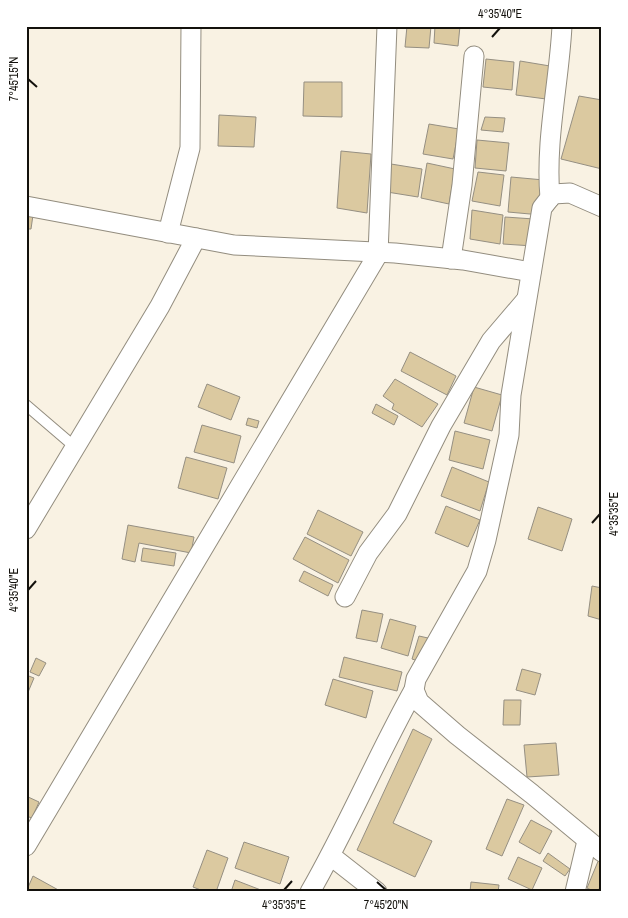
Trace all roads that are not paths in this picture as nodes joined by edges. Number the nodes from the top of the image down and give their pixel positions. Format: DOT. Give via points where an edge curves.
graph roads {
  1 [pos="191,26"];
  2 [pos="387,26"];
  3 [pos="562,26"];
  4 [pos="474,56"];
  5 [pos="550,198"];
  6 [pos="26,206"];
  7 [pos="602,207"];
  8 [pos="168,233"];
  9 [pos="196,238"];
  10 [pos="378,254"];
  11 [pos="451,259"];
  12 [pos="531,272"];
  13 [pos="526,299"];
  14 [pos="26,405"];
  15 [pos="75,447"];
  16 [pos="26,529"];
  17 [pos="345,597"];
  18 [pos="414,690"];
  19 [pos="587,841"];
  20 [pos="26,846"];
  21 [pos="602,852"];
  22 [pos="331,856"];
  23 [pos="310,892"];
  24 [pos="377,892"];
  25 [pos="575,892"];
  1 -- 8 [label="street" via="190,148"];
  2 -- 10 [label="street"];
  3 -- 5 [label="street" via="551,116"];
  4 -- 11 [label="street" via="462,185"];
  5 -- 7 [label="street" via="556,192 570,193"];
  5 -- 12 [label="street" via="542,208"];
  6 -- 8 [label="street"];
  8 -- 9 [label="street"];
  9 -- 10 [label="street" via="234,245"];
  9 -- 15 [label="street" via="160,306"];
  10 -- 11 [label="street"];
  10 -- 20 [label="street"];
  11 -- 12 [label="street"];
  12 -- 13 [label="street"];
  13 -- 17 [label="street" via="491,341 441,426 397,514 368,553"];
  13 -- 18 [label="street" via="510,395 508,435 486,540 477,571 416,679"];
  14 -- 15 [label="lane"];
  15 -- 16 [label="street"];
  18 -- 19 [label="street" via="419,702"];
  18 -- 22 [label="street" via="384,743"];
  19 -- 21 [label="street"];
  19 -- 25 [label="street"];
  22 -- 23 [label="street"];
  22 -- 24 [label="street"];
}
